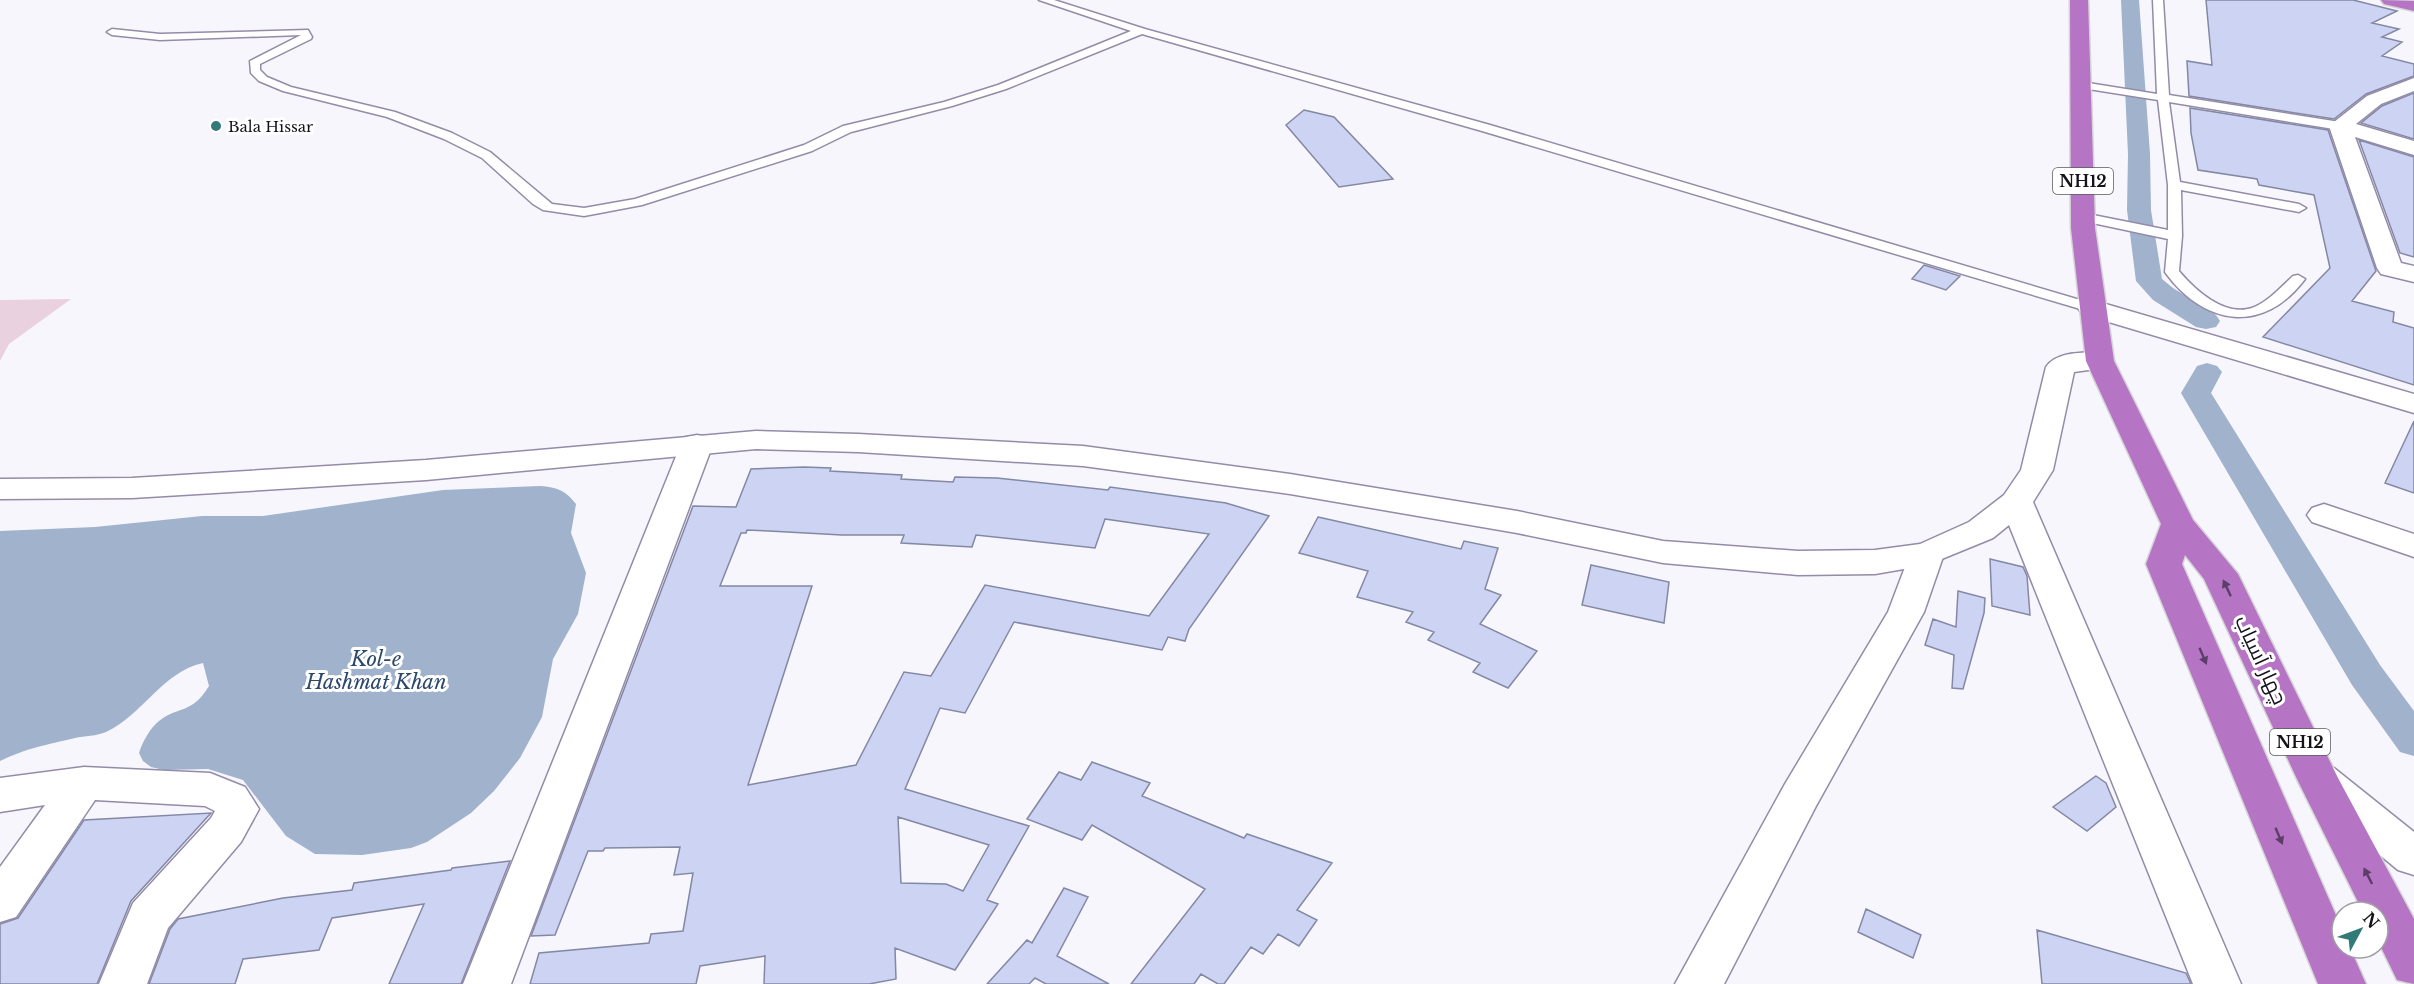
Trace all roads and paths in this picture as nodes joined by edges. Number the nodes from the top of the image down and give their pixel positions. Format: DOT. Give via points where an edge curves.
graph roads {
  1 [pos="1044,0"];
  2 [pos="2079,0"];
  3 [pos="2158,0"];
  4 [pos="2390,0"];
  5 [pos="2414,6"];
  6 [pos="112,32"];
  7 [pos="1141,32"];
  8 [pos="2414,84"];
  9 [pos="2082,85"];
  10 [pos="2161,98"];
  11 [pos="2340,126"];
  12 [pos="2414,148"];
  13 [pos="2174,185"];
  14 [pos="2299,208"];
  15 [pos="2083,217"];
  16 [pos="2175,236"];
  17 [pos="2414,274"];
  18 [pos="2298,279"];
  19 [pos="2092,308"];
  20 [pos="2100,361"];
  21 [pos="2414,404"];
  22 [pos="697,444"];
  23 [pos="0,489"];
  24 [pos="2016,502"];
  25 [pos="2324,515"];
  26 [pos="2178,524"];
  27 [pos="2414,546"];
  28 [pos="1927,554"];
  29 [pos="2318,779"];
  30 [pos="84,783"];
  31 [pos="0,795"];
  32 [pos="2414,857"];
  33 [pos="0,903"];
  34 [pos="2414,965"];
  35 [pos="123,984"];
  36 [pos="487,984"];
  37 [pos="1699,984"];
  38 [pos="2217,984"];
  39 [pos="2342,984"];
  1 -- 7 [label="lane"];
  2 -- 9 [label="highway, NH12"];
  3 -- 10 [label="lane"];
  4 -- 5 [label="highway"];
  6 -- 7 [label="lane" via="183,38 304,32 307,37 254,63 255,71 263,79 287,89 391,114 448,136 486,155 548,207 584,212 637,202 808,148 847,129 959,101"];
  7 -- 19 [label="lane" via="1486,128"];
  8 -- 11 [label="street" via="2374,100"];
  9 -- 10 [label="lane"];
  9 -- 15 [label="highway, NH12"];
  10 -- 11 [label="lane"];
  10 -- 13 [label="lane"];
  11 -- 12 [label="street"];
  11 -- 17 [label="street" via="2390,268"];
  13 -- 14 [label="lane"];
  13 -- 16 [label="lane"];
  15 -- 16 [label="lane"];
  15 -- 19 [label="highway, NH12"];
  16 -- 18 [label="lane" via="2172,272 2185,289 2234,315 2255,312 2271,304"];
  19 -- 20 [label="highway, NH12"];
  19 -- 21 [label="street"];
  20 -- 24 [label="street" via="2075,362 2061,368 2037,470"];
  20 -- 26 [label="highway, چهار آسیاب / NH12"];
  22 -- 23 [label="street" via="414,471 132,488"];
  22 -- 28 [label="street" via="790,441 1083,456 1313,488 1517,522 1663,552 1798,562 1875,562"];
  22 -- 36 [label="street"];
  24 -- 28 [label="street" via="1981,530"];
  24 -- 38 [label="street"];
  25 -- 27 [label="street"];
  29 -- 26 [label="highway, چهار آسیاب / NH12, one-way" via="2220,574"];
  26 -- 39 [label="highway, NH12, one-way" via="2164,564"];
  28 -- 37 [label="street" via="1906,612 1800,796"];
  29 -- 32 [label="street"];
  34 -- 29 [label="highway, چهار آسیاب / NH12, one-way"];
  30 -- 31 [label="street"];
  30 -- 33 [label="street"];
  30 -- 35 [label="street" via="210,790 230,799 238,809 226,830 149,917"];
}
